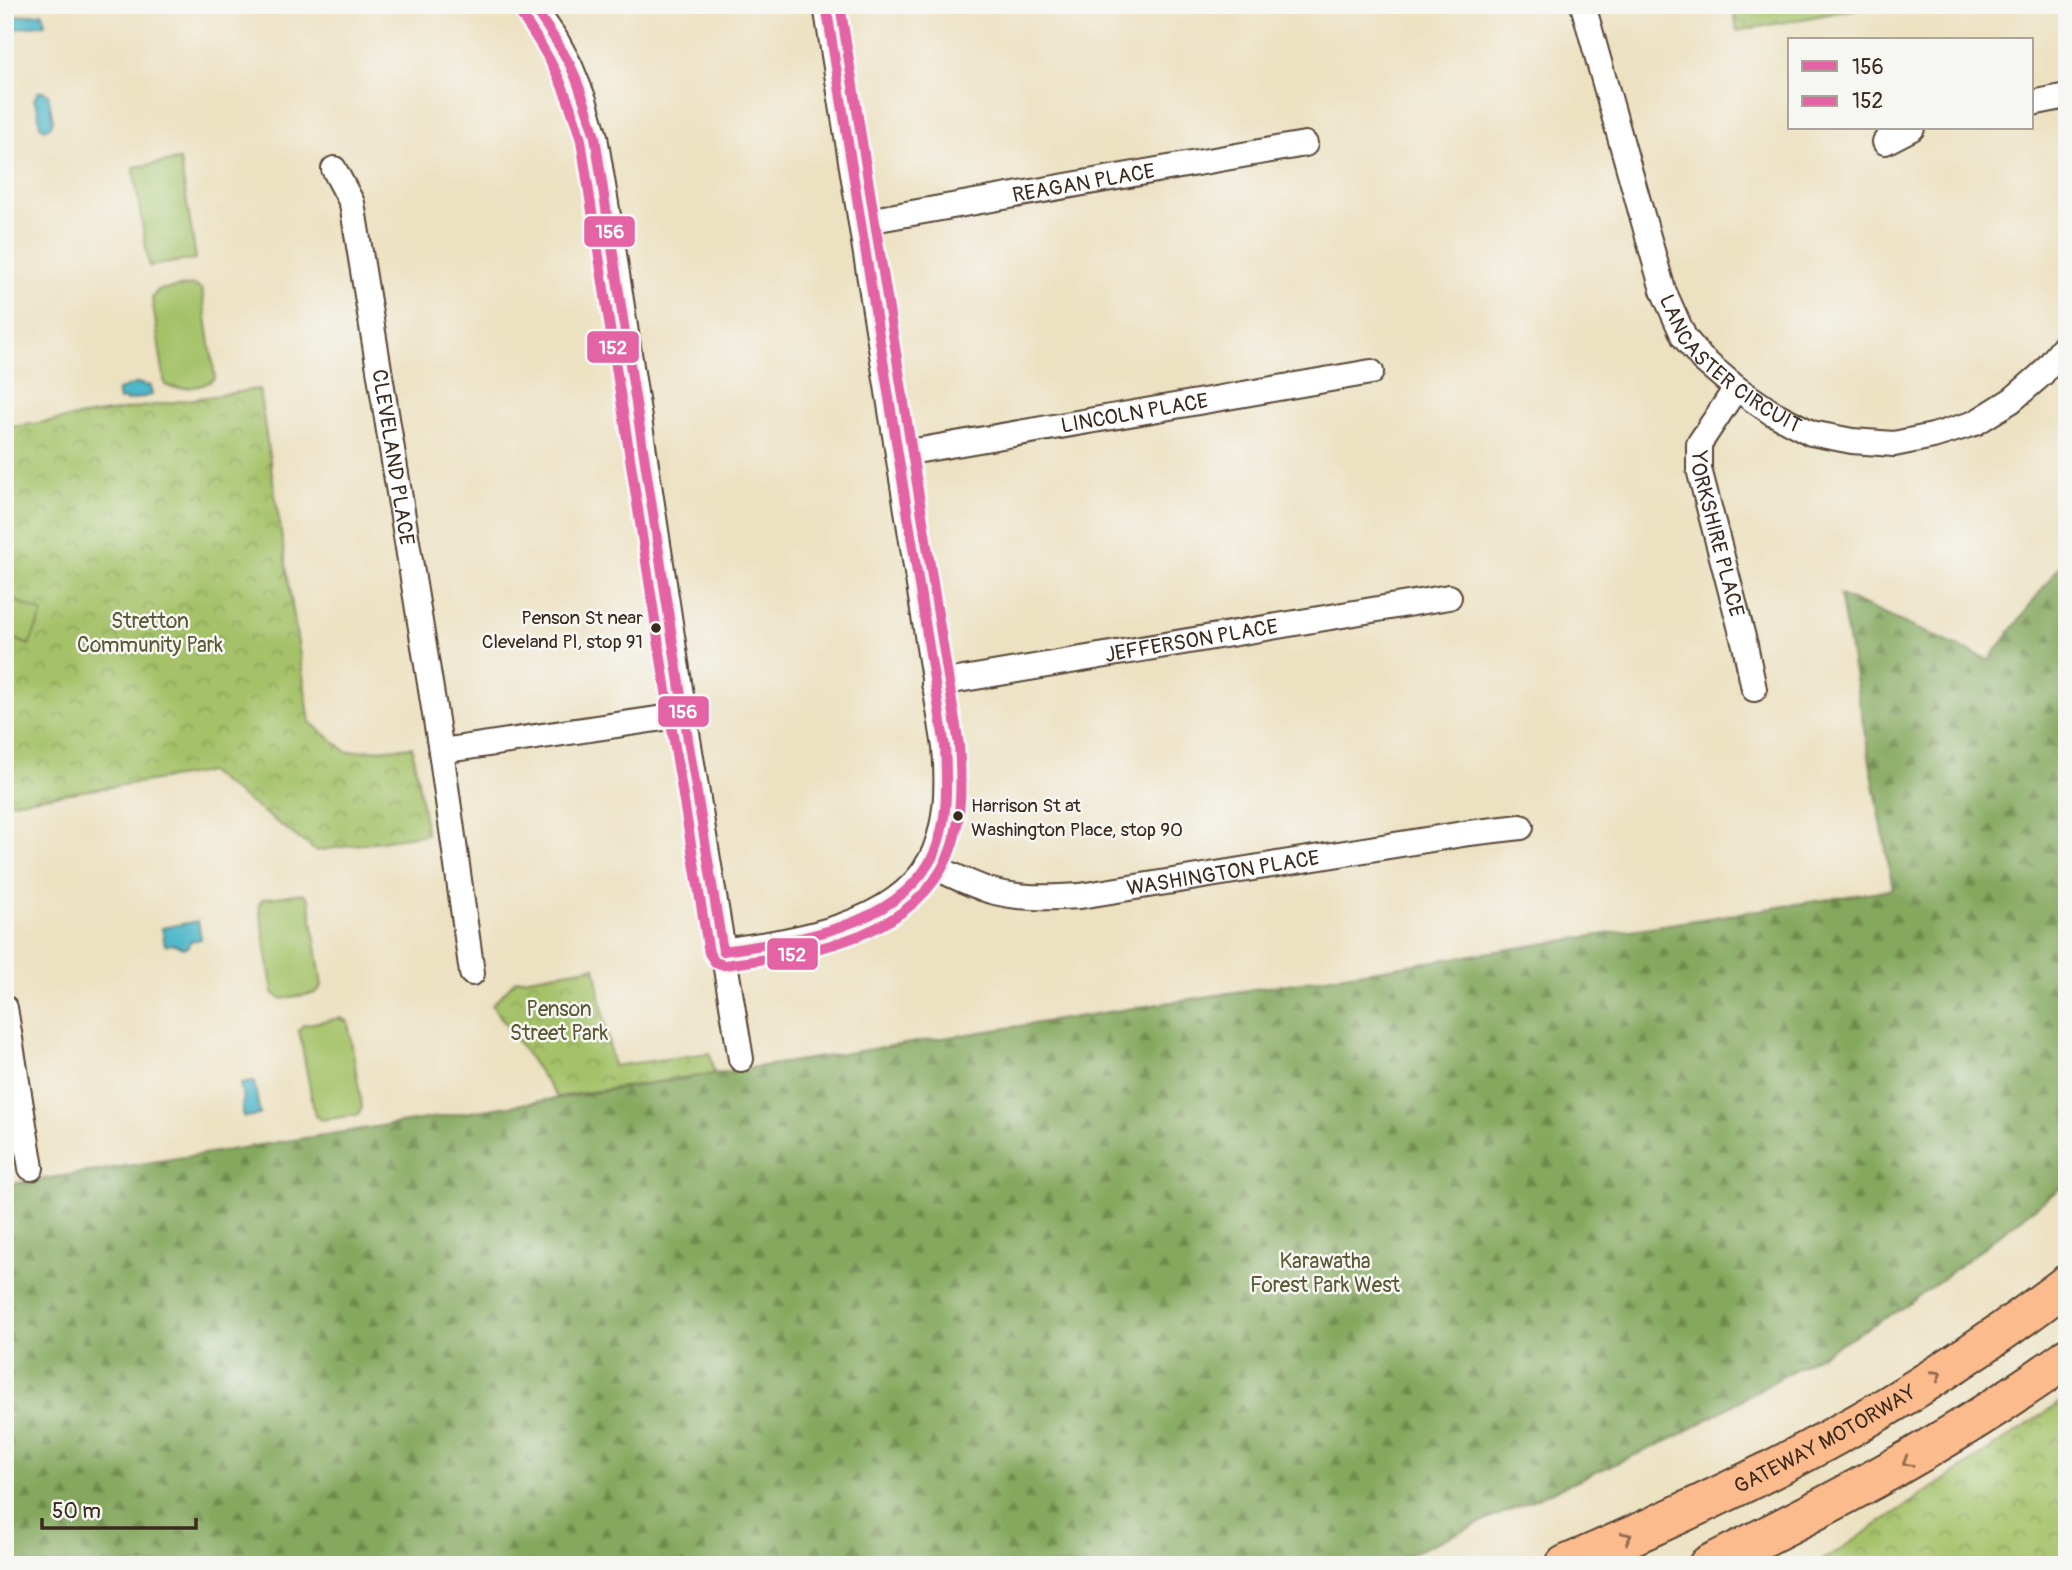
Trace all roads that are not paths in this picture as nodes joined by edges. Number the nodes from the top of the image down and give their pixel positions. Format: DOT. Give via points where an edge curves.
graph roads {
  1 [pos="532,5"];
  2 [pos="826,5"];
  3 [pos="1583,5"];
  4 [pos="2067,96"];
  5 [pos="2034,103"];
  6 [pos="1908,130"];
  7 [pos="1885,142"];
  8 [pos="1305,144"];
  9 [pos="334,169"];
  10 [pos="861,222"];
  11 [pos="2067,343"];
  12 [pos="1371,372"];
  13 [pos="1736,388"];
  14 [pos="898,454"];
  15 [pos="1449,597"];
  16 [pos="934,684"];
  17 [pos="1754,689"];
  18 [pos="684,715"];
  19 [pos="441,751"];
  20 [pos="1521,827"];
  21 [pos="928,863"];
  22 [pos="723,951"];
  23 [pos="472,973"];
  24 [pos="5,1008"];
  25 [pos="741,1059"];
  26 [pos="31,1168"];
  27 [pos="2067,1284"];
  28 [pos="2067,1358"];
  29 [pos="1565,1565"];
  30 [pos="1708,1565"];
  1 -- 18 [label="street" via="570,65 595,136"];
  2 -- 10 [label="street"];
  3 -- 13 [label="street, LANCASTER CIRCUIT" via="1663,289 1684,337"];
  4 -- 5 [label="street"];
  6 -- 7 [label="street"];
  8 -- 10 [label="street, REAGAN PLACE"];
  9 -- 19 [label="street, CLEVELAND PLACE" via="352,203"];
  10 -- 14 [label="street"];
  11 -- 13 [label="street, LANCASTER CIRCUIT" via="2042,374 1975,423 1894,444 1811,433"];
  12 -- 14 [label="street, LINCOLN PLACE"];
  13 -- 17 [label="street, YORKSHIRE PLACE" via="1699,444 1699,469"];
  14 -- 16 [label="street"];
  15 -- 16 [label="street, JEFFERSON PLACE"];
  16 -- 21 [label="street" via="947,790 942,827"];
  18 -- 19 [label="street"];
  18 -- 22 [label="street"];
  19 -- 23 [label="street, CLEVELAND PLACE"];
  20 -- 21 [label="street, WASHINGTON PLACE" via="1080,896 1022,897 989,890"];
  21 -- 22 [label="street" via="905,891 845,926"];
  22 -- 25 [label="street"];
  24 -- 26 [label="street"];
  29 -- 27 [label="highway, GATEWAY MOTORWAY, one-way" via="1835,1436 1934,1377"];
  28 -- 30 [label="highway, one-way" via="1886,1474"];
}
